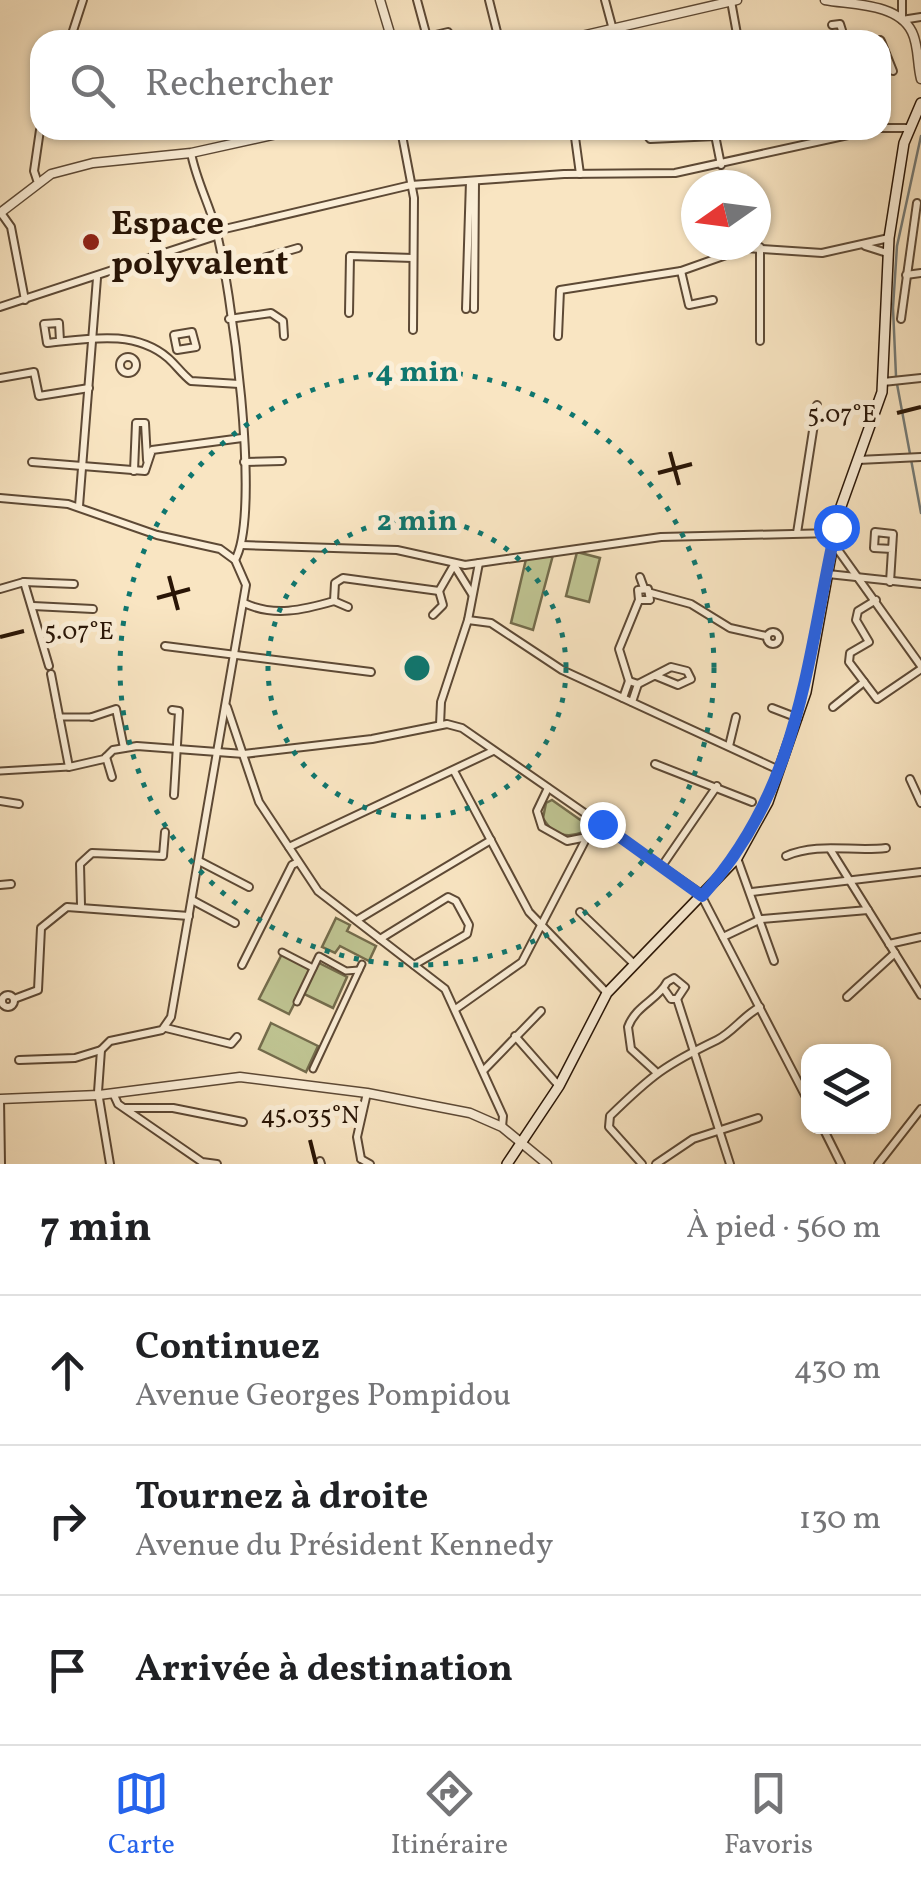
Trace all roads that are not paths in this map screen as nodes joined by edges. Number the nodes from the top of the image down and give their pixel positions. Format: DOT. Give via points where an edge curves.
graph roads {
  1 [pos="83,0"];
  2 [pos="381,0"];
  3 [pos="418,0"];
  4 [pos="489,0"];
  5 [pos="605,0"];
  6 [pos="734,0"];
  7 [pos="825,0"];
  8 [pos="902,0"];
  9 [pos="921,17"];
  10 [pos="902,20"];
  11 [pos="832,25"];
  12 [pos="612,26"];
  13 [pos="73,30"];
  14 [pos="387,30"];
  15 [pos="426,30"];
  16 [pos="497,30"];
  17 [pos="598,30"];
  18 [pos="737,30"];
  19 [pos="842,30"];
  20 [pos="891,66"];
  21 [pos="919,66"];
  22 [pos="893,71"];
  23 [pos="921,79"];
  24 [pos="921,103"];
  25 [pos="891,128"];
  26 [pos="908,128"];
  27 [pos="39,140"];
  28 [pos="250,140"];
  29 [pos="403,140"];
  30 [pos="575,140"];
  31 [pos="716,140"];
  32 [pos="831,140"];
  33 [pos="191,153"];
  34 [pos="721,164"];
  35 [pos="580,174"];
  36 [pos="37,180"];
  37 [pos="473,181"];
  38 [pos="412,185"];
  39 [pos="917,203"];
  40 [pos="0,213"];
  41 [pos="216,233"];
  42 [pos="889,238"];
  43 [pos="864,246"];
  44 [pos="771,247"];
  45 [pos="298,248"];
  46 [pos="887,253"];
  47 [pos="412,258"];
  48 [pos="714,260"];
  49 [pos="760,260"];
  50 [pos="222,270"];
  51 [pos="682,270"];
  52 [pos="921,273"];
  53 [pos="906,276"];
  54 [pos="97,278"];
  55 [pos="894,296"];
  56 [pos="25,300"];
  57 [pos="713,300"];
  58 [pos="0,307"];
  59 [pos="470,309"];
  60 [pos="349,313"];
  61 [pos="229,319"];
  62 [pos="901,319"];
  63 [pos="413,330"];
  64 [pos="284,336"];
  65 [pos="558,336"];
  66 [pos="94,338"];
  67 [pos="129,340"];
  68 [pos="760,341"];
  69 [pos="60,342"];
  70 [pos="177,350"];
  71 [pos="128,356"];
  72 [pos="169,358"];
  73 [pos="0,378"];
  74 [pos="921,378"];
  75 [pos="892,382"];
  76 [pos="239,384"];
  77 [pos="89,388"];
  78 [pos="816,404"];
  79 [pos="242,438"];
  80 [pos="914,458"];
  81 [pos="857,460"];
  82 [pos="282,461"];
  83 [pos="32,462"];
  84 [pos="244,462"];
  85 [pos="148,464"];
  86 [pos="80,469"];
  87 [pos="134,471"];
  88 [pos="0,498"];
  89 [pos="79,506"];
  90 [pos="797,533"];
  91 [pos="834,538"];
  92 [pos="242,546"];
  93 [pos="892,548"];
  94 [pos="235,560"];
  95 [pos="480,563"];
  96 [pos="454,565"];
  97 [pos="827,574"];
  98 [pos="640,576"];
  99 [pos="862,580"];
  100 [pos="24,582"];
  101 [pos="890,582"];
  102 [pos="74,584"];
  103 [pos="921,584"];
  104 [pos="0,589"];
  105 [pos="647,590"];
  106 [pos="439,591"];
  107 [pos="473,595"];
  108 [pos="876,600"];
  109 [pos="334,602"];
  110 [pos="244,603"];
  111 [pos="33,606"];
  112 [pos="348,607"];
  113 [pos="93,609"];
  114 [pos="432,616"];
  115 [pos="468,620"];
  116 [pos="766,636"];
  117 [pos="165,646"];
  118 [pos="235,654"];
  119 [pos="921,668"];
  120 [pos="371,672"];
  121 [pos="656,676"];
  122 [pos="864,682"];
  123 [pos="634,683"];
  124 [pos="623,698"];
  125 [pos="632,702"];
  126 [pos="226,706"];
  127 [pos="833,707"];
  128 [pos="772,708"];
  129 [pos="172,710"];
  130 [pos="59,716"];
  131 [pos="92,717"];
  132 [pos="736,717"];
  133 [pos="798,718"];
  134 [pos="440,726"];
  135 [pos="729,746"];
  136 [pos="124,748"];
  137 [pos="179,750"];
  138 [pos="494,751"];
  139 [pos="220,754"];
  140 [pos="244,754"];
  141 [pos="106,757"];
  142 [pos="655,764"];
  143 [pos="69,766"];
  144 [pos="779,770"];
  145 [pos="0,771"];
  146 [pos="454,771"];
  147 [pos="112,777"];
  148 [pos="910,779"];
  149 [pos="717,786"];
  150 [pos="548,788"];
  151 [pos="174,795"];
  152 [pos="0,801"];
  153 [pos="752,802"];
  154 [pos="921,803"];
  155 [pos="19,804"];
  156 [pos="602,824"];
  157 [pos="166,832"];
  158 [pos="587,837"];
  159 [pos="491,840"];
  160 [pos="289,847"];
  161 [pos="886,848"];
  162 [pos="830,849"];
  163 [pos="786,856"];
  164 [pos="737,858"];
  165 [pos="200,860"];
  166 [pos="298,862"];
  167 [pos="662,866"];
  168 [pos="921,872"];
  169 [pos="850,880"];
  170 [pos="11,884"];
  171 [pos="0,885"];
  172 [pos="248,887"];
  173 [pos="752,892"];
  174 [pos="702,896"];
  175 [pos="192,900"];
  176 [pos="80,905"];
  177 [pos="868,910"];
  178 [pos="580,912"];
  179 [pos="189,916"];
  180 [pos="356,920"];
  181 [pos="761,920"];
  182 [pos="236,923"];
  183 [pos="542,929"];
  184 [pos="723,937"];
  185 [pos="921,937"];
  186 [pos="380,939"];
  187 [pos="889,944"];
  188 [pos="282,952"];
  189 [pos="895,953"];
  190 [pos="774,961"];
  191 [pos="632,962"];
  192 [pos="242,965"];
  193 [pos="414,965"];
  194 [pos="313,968"];
  195 [pos="664,989"];
  196 [pos="606,993"];
  197 [pos="921,995"];
  198 [pos="847,996"];
  199 [pos="14,999"];
  200 [pos="678,999"];
  201 [pos="296,1002"];
  202 [pos="760,1007"];
  203 [pos="457,1008"];
  204 [pos="541,1011"];
  205 [pos="166,1028"];
  206 [pos="237,1036"];
  207 [pos="515,1036"];
  208 [pos="692,1049"];
  209 [pos="101,1050"];
  210 [pos="19,1060"];
  211 [pos="313,1069"];
  212 [pos="483,1071"];
  213 [pos="655,1071"];
  214 [pos="559,1086"];
  215 [pos="801,1087"];
  216 [pos="113,1093"];
  217 [pos="367,1093"];
  218 [pos="99,1095"];
  219 [pos="0,1099"];
  220 [pos="921,1108"];
  221 [pos="124,1109"];
  222 [pos="758,1118"];
  223 [pos="242,1122"];
  224 [pos="502,1126"];
  225 [pos="720,1130"];
  226 [pos="826,1134"];
  227 [pos="522,1142"];
  228 [pos="357,1161"];
  229 [pos="1,1164"];
  230 [pos="110,1164"];
  231 [pos="218,1164"];
  232 [pos="370,1164"];
  233 [pos="507,1164"];
  234 [pos="546,1164"];
  235 [pos="642,1164"];
  236 [pos="656,1164"];
  237 [pos="730,1164"];
  238 [pos="841,1164"];
  239 [pos="878,1164"];
  1 -- 13 [label="street"];
  2 -- 14 [label="street"];
  3 -- 15 [label="street"];
  4 -- 16 [label="street"];
  5 -- 12 [label="street"];
  6 -- 12 [label="street"];
  6 -- 18 [label="street"];
  7 -- 10 [label="street" via="885,10"];
  8 -- 10 [label="street"];
  9 -- 10 [label="street"];
  10 -- 21 [label="street" via="914,36"];
  11 -- 19 [label="street"];
  12 -- 17 [label="street"];
  20 -- 22 [label="street"];
  21 -- 23 [label="street"];
  24 -- 26 [label="main road"];
  25 -- 26 [label="street"];
  26 -- 42 [label="main road"];
  27 -- 36 [label="street"];
  28 -- 33 [label="street"];
  29 -- 38 [label="street"];
  30 -- 35 [label="street"];
  31 -- 34 [label="street"];
  32 -- 34 [label="street"];
  33 -- 36 [label="street" via="93,163"];
  33 -- 41 [label="street"];
  34 -- 35 [label="street" via="660,175"];
  35 -- 37 [label="street"];
  36 -- 40 [label="street"];
  37 -- 38 [label="street"];
  37 -- 59 [label="street"];
  38 -- 41 [label="street"];
  38 -- 47 [label="street"];
  39 -- 53 [label="street"];
  40 -- 56 [label="street" via="11,227"];
  41 -- 50 [label="street"];
  41 -- 54 [label="street"];
  42 -- 43 [label="street"];
  42 -- 46 [label="main road"];
  43 -- 44 [label="street" via="822,253"];
  43 -- 46 [label="street"];
  45 -- 50 [label="street"];
  46 -- 55 [label="main road"];
  47 -- 60 [label="street" via="350,256"];
  47 -- 63 [label="street"];
  48 -- 51 [label="street"];
  49 -- 68 [label="street"];
  50 -- 61 [label="street"];
  51 -- 57 [label="street" via="688,305"];
  51 -- 65 [label="street" via="560,290"];
  52 -- 53 [label="street"];
  53 -- 55 [label="street"];
  54 -- 56 [label="street"];
  54 -- 66 [label="street"];
  55 -- 62 [label="street"];
  55 -- 75 [label="main road"];
  56 -- 58 [label="street"];
  61 -- 64 [label="street" via="272,313 283,321"];
  61 -- 76 [label="street"];
  66 -- 67 [label="street"];
  66 -- 69 [label="street"];
  66 -- 77 [label="street"];
  67 -- 71 [label="street"];
  67 -- 72 [label="street"];
  70 -- 72 [label="street"];
  72 -- 76 [label="street" via="190,381"];
  73 -- 77 [label="street" via="34,372 39,396"];
  74 -- 75 [label="street"];
  75 -- 81 [label="main road"];
  76 -- 79 [label="street"];
  77 -- 86 [label="street"];
  78 -- 90 [label="street"];
  79 -- 84 [label="street"];
  79 -- 85 [label="street" via="152,450"];
  80 -- 81 [label="street"];
  81 -- 91 [label="main road"];
  82 -- 84 [label="street"];
  83 -- 86 [label="street"];
  84 -- 92 [label="street"];
  85 -- 87 [label="street"];
  85 -- 87 [label="street" via="146,424 136,424"];
  86 -- 87 [label="street"];
  86 -- 89 [label="street"];
  88 -- 89 [label="street"];
  89 -- 94 [label="street" via="156,535 220,549"];
  90 -- 91 [label="street"];
  90 -- 95 [label="street" via="625,540"];
  91 -- 97 [label="main road"];
  91 -- 99 [label="street"];
  92 -- 94 [label="street"];
  92 -- 96 [label="street" via="397,550"];
  93 -- 101 [label="street"];
  94 -- 110 [label="street" via="246,584"];
  95 -- 96 [label="street"];
  95 -- 107 [label="street"];
  96 -- 106 [label="street"];
  96 -- 107 [label="street"];
  97 -- 99 [label="street"];
  97 -- 133 [label="main road"];
  98 -- 105 [label="street"];
  99 -- 101 [label="street"];
  99 -- 108 [label="street"];
  100 -- 102 [label="street"];
  100 -- 104 [label="street"];
  100 -- 111 [label="street"];
  101 -- 103 [label="street"];
  105 -- 116 [label="street" via="691,604 730,628"];
  105 -- 123 [label="street" via="650,600 639,600 618,649"];
  106 -- 109 [label="street" via="344,578 336,583"];
  106 -- 114 [label="street" via="443,604"];
  107 -- 115 [label="street"];
  108 -- 119 [label="street"];
  108 -- 122 [label="street" via="856,620 869,642 850,653"];
  109 -- 110 [label="street" via="298,612"];
  109 -- 112 [label="street"];
  110 -- 118 [label="street"];
  111 -- 113 [label="street"];
  111 -- 130 [label="street"];
  115 -- 124 [label="street" via="491,623 562,670"];
  115 -- 134 [label="street" via="441,702"];
  117 -- 118 [label="street"];
  118 -- 120 [label="street"];
  118 -- 126 [label="street"];
  119 -- 122 [label="street" via="876,699"];
  121 -- 121 [label="street" via="678,685 691,678 672,667"];
  121 -- 123 [label="street"];
  122 -- 127 [label="street"];
  123 -- 124 [label="street"];
  123 -- 125 [label="street"];
  124 -- 125 [label="street"];
  125 -- 135 [label="street"];
  126 -- 139 [label="street"];
  126 -- 140 [label="street"];
  128 -- 133 [label="street"];
  129 -- 137 [label="street" via="179,711"];
  130 -- 131 [label="street"];
  130 -- 143 [label="street"];
  131 -- 136 [label="street" via="116,709"];
  132 -- 135 [label="street"];
  133 -- 144 [label="main road"];
  134 -- 138 [label="street" via="462,728"];
  134 -- 140 [label="street"];
  135 -- 144 [label="street"];
  136 -- 137 [label="street"];
  136 -- 141 [label="street"];
  137 -- 139 [label="street"];
  137 -- 151 [label="street"];
  138 -- 146 [label="street"];
  138 -- 150 [label="street"];
  139 -- 140 [label="street"];
  139 -- 165 [label="street"];
  140 -- 160 [label="street" via="259,802"];
  141 -- 143 [label="street"];
  141 -- 147 [label="street"];
  142 -- 149 [label="street"];
  143 -- 145 [label="street"];
  144 -- 164 [label="main road"];
  146 -- 159 [label="street"];
  146 -- 160 [label="street"];
  148 -- 154 [label="street"];
  149 -- 153 [label="street"];
  149 -- 167 [label="street"];
  150 -- 156 [label="street"];
  150 -- 158 [label="street" via="537,812 542,827 567,841"];
  152 -- 155 [label="street"];
  156 -- 158 [label="street"];
  156 -- 167 [label="street"];
  157 -- 176 [label="street" via="163,856 92,853 80,864"];
  158 -- 183 [label="street"];
  159 -- 180 [label="street"];
  159 -- 183 [label="street"];
  160 -- 166 [label="street"];
  161 -- 162 [label="street"];
  162 -- 163 [label="street"];
  162 -- 169 [label="street"];
  164 -- 173 [label="street"];
  164 -- 174 [label="main road"];
  165 -- 172 [label="street"];
  165 -- 175 [label="street"];
  166 -- 180 [label="street" via="318,891"];
  166 -- 192 [label="street"];
  167 -- 174 [label="street"];
  168 -- 169 [label="street"];
  169 -- 173 [label="street"];
  169 -- 177 [label="street"];
  170 -- 171 [label="street"];
  173 -- 181 [label="street"];
  174 -- 184 [label="street"];
  174 -- 191 [label="main road"];
  175 -- 179 [label="street"];
  175 -- 182 [label="street"];
  176 -- 179 [label="street"];
  176 -- 199 [label="street" via="41,928 38,990"];
  177 -- 181 [label="street"];
  177 -- 187 [label="street"];
  178 -- 191 [label="street"];
  179 -- 205 [label="street"];
  180 -- 186 [label="street"];
  181 -- 184 [label="street"];
  181 -- 190 [label="street"];
  183 -- 196 [label="street"];
  183 -- 203 [label="street" via="522,962"];
  184 -- 202 [label="street"];
  185 -- 187 [label="street"];
  186 -- 193 [label="street"];
  186 -- 193 [label="street" via="448,897 456,901 470,926 467,934"];
  187 -- 189 [label="street"];
  188 -- 194 [label="street"];
  189 -- 197 [label="street"];
  189 -- 198 [label="street"];
  191 -- 196 [label="main road"];
  193 -- 203 [label="street" via="445,988"];
  194 -- 201 [label="street"];
  194 -- 211 [label="street" via="318,956 346,971 360,967"];
  195 -- 200 [label="street"];
  195 -- 200 [label="street" via="667,982 682,981"];
  195 -- 213 [label="street" via="643,1002 628,1028 632,1049"];
  196 -- 214 [label="main road"];
  200 -- 208 [label="street"];
  202 -- 208 [label="street" via="720,1038"];
  202 -- 215 [label="street"];
  203 -- 212 [label="street"];
  204 -- 207 [label="street"];
  205 -- 206 [label="street" via="220,1045"];
  205 -- 209 [label="street" via="110,1041"];
  207 -- 212 [label="street"];
  207 -- 214 [label="street"];
  208 -- 213 [label="street"];
  208 -- 225 [label="street"];
  209 -- 210 [label="street"];
  209 -- 218 [label="street"];
  212 -- 224 [label="street" via="504,1116"];
  213 -- 235 [label="street" via="608,1122"];
  214 -- 227 [label="main road"];
  216 -- 217 [label="street" via="240,1078"];
  216 -- 218 [label="street"];
  216 -- 221 [label="street"];
  217 -- 224 [label="street" via="459,1110"];
  217 -- 228 [label="street"];
  218 -- 219 [label="street"];
  218 -- 230 [label="street"];
  219 -- 229 [label="street"];
  220 -- 239 [label="street"];
  221 -- 223 [label="street" via="174,1108"];
  221 -- 231 [label="street" via="197,1158"];
  222 -- 225 [label="street"];
  224 -- 227 [label="street"];
  225 -- 236 [label="street"];
  225 -- 237 [label="street"];
  226 -- 238 [label="street"];
  227 -- 233 [label="main road"];
  227 -- 234 [label="street"];
  228 -- 232 [label="street"];
}
